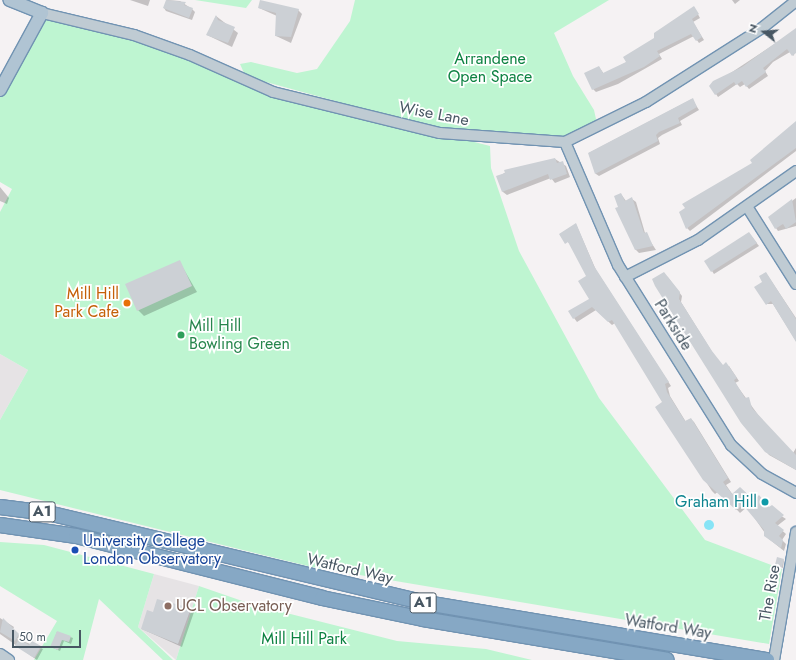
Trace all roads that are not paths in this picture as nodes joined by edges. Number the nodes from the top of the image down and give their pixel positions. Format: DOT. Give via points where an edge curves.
graph roads {
  1 [pos="10,0"];
  2 [pos="796,0"];
  3 [pos="42,13"];
  4 [pos="0,90"];
  5 [pos="565,142"];
  6 [pos="796,171"];
  7 [pos="748,208"];
  8 [pos="626,277"];
  9 [pos="796,284"];
  10 [pos="796,493"];
  11 [pos="0,507"];
  12 [pos="0,525"];
  13 [pos="796,532"];
  14 [pos="0,654"];
  15 [pos="9,660"];
  16 [pos="667,660"];
  17 [pos="767,660"];
  18 [pos="774,660"];
  1 -- 3 [label="main road"];
  2 -- 5 [label="street" via="762,28 646,102"];
  3 -- 4 [label="main road"];
  3 -- 5 [label="street, Wise Lane" via="140,38 190,55 273,92 440,133"];
  5 -- 8 [label="street, Parkside"];
  6 -- 7 [label="street"];
  7 -- 8 [label="street" via="698,240"];
  7 -- 9 [label="street"];
  8 -- 10 [label="street, Parkside" via="731,445 762,474"];
  11 -- 17 [label="highway, Watford Way / A1" via="48,513 330,583 433,605"];
  12 -- 16 [label="highway, Watford Way / A1" via="76,536 322,598 423,620"];
  13 -- 18 [label="street, The Rise"];
  14 -- 15 [label="street"];
}
